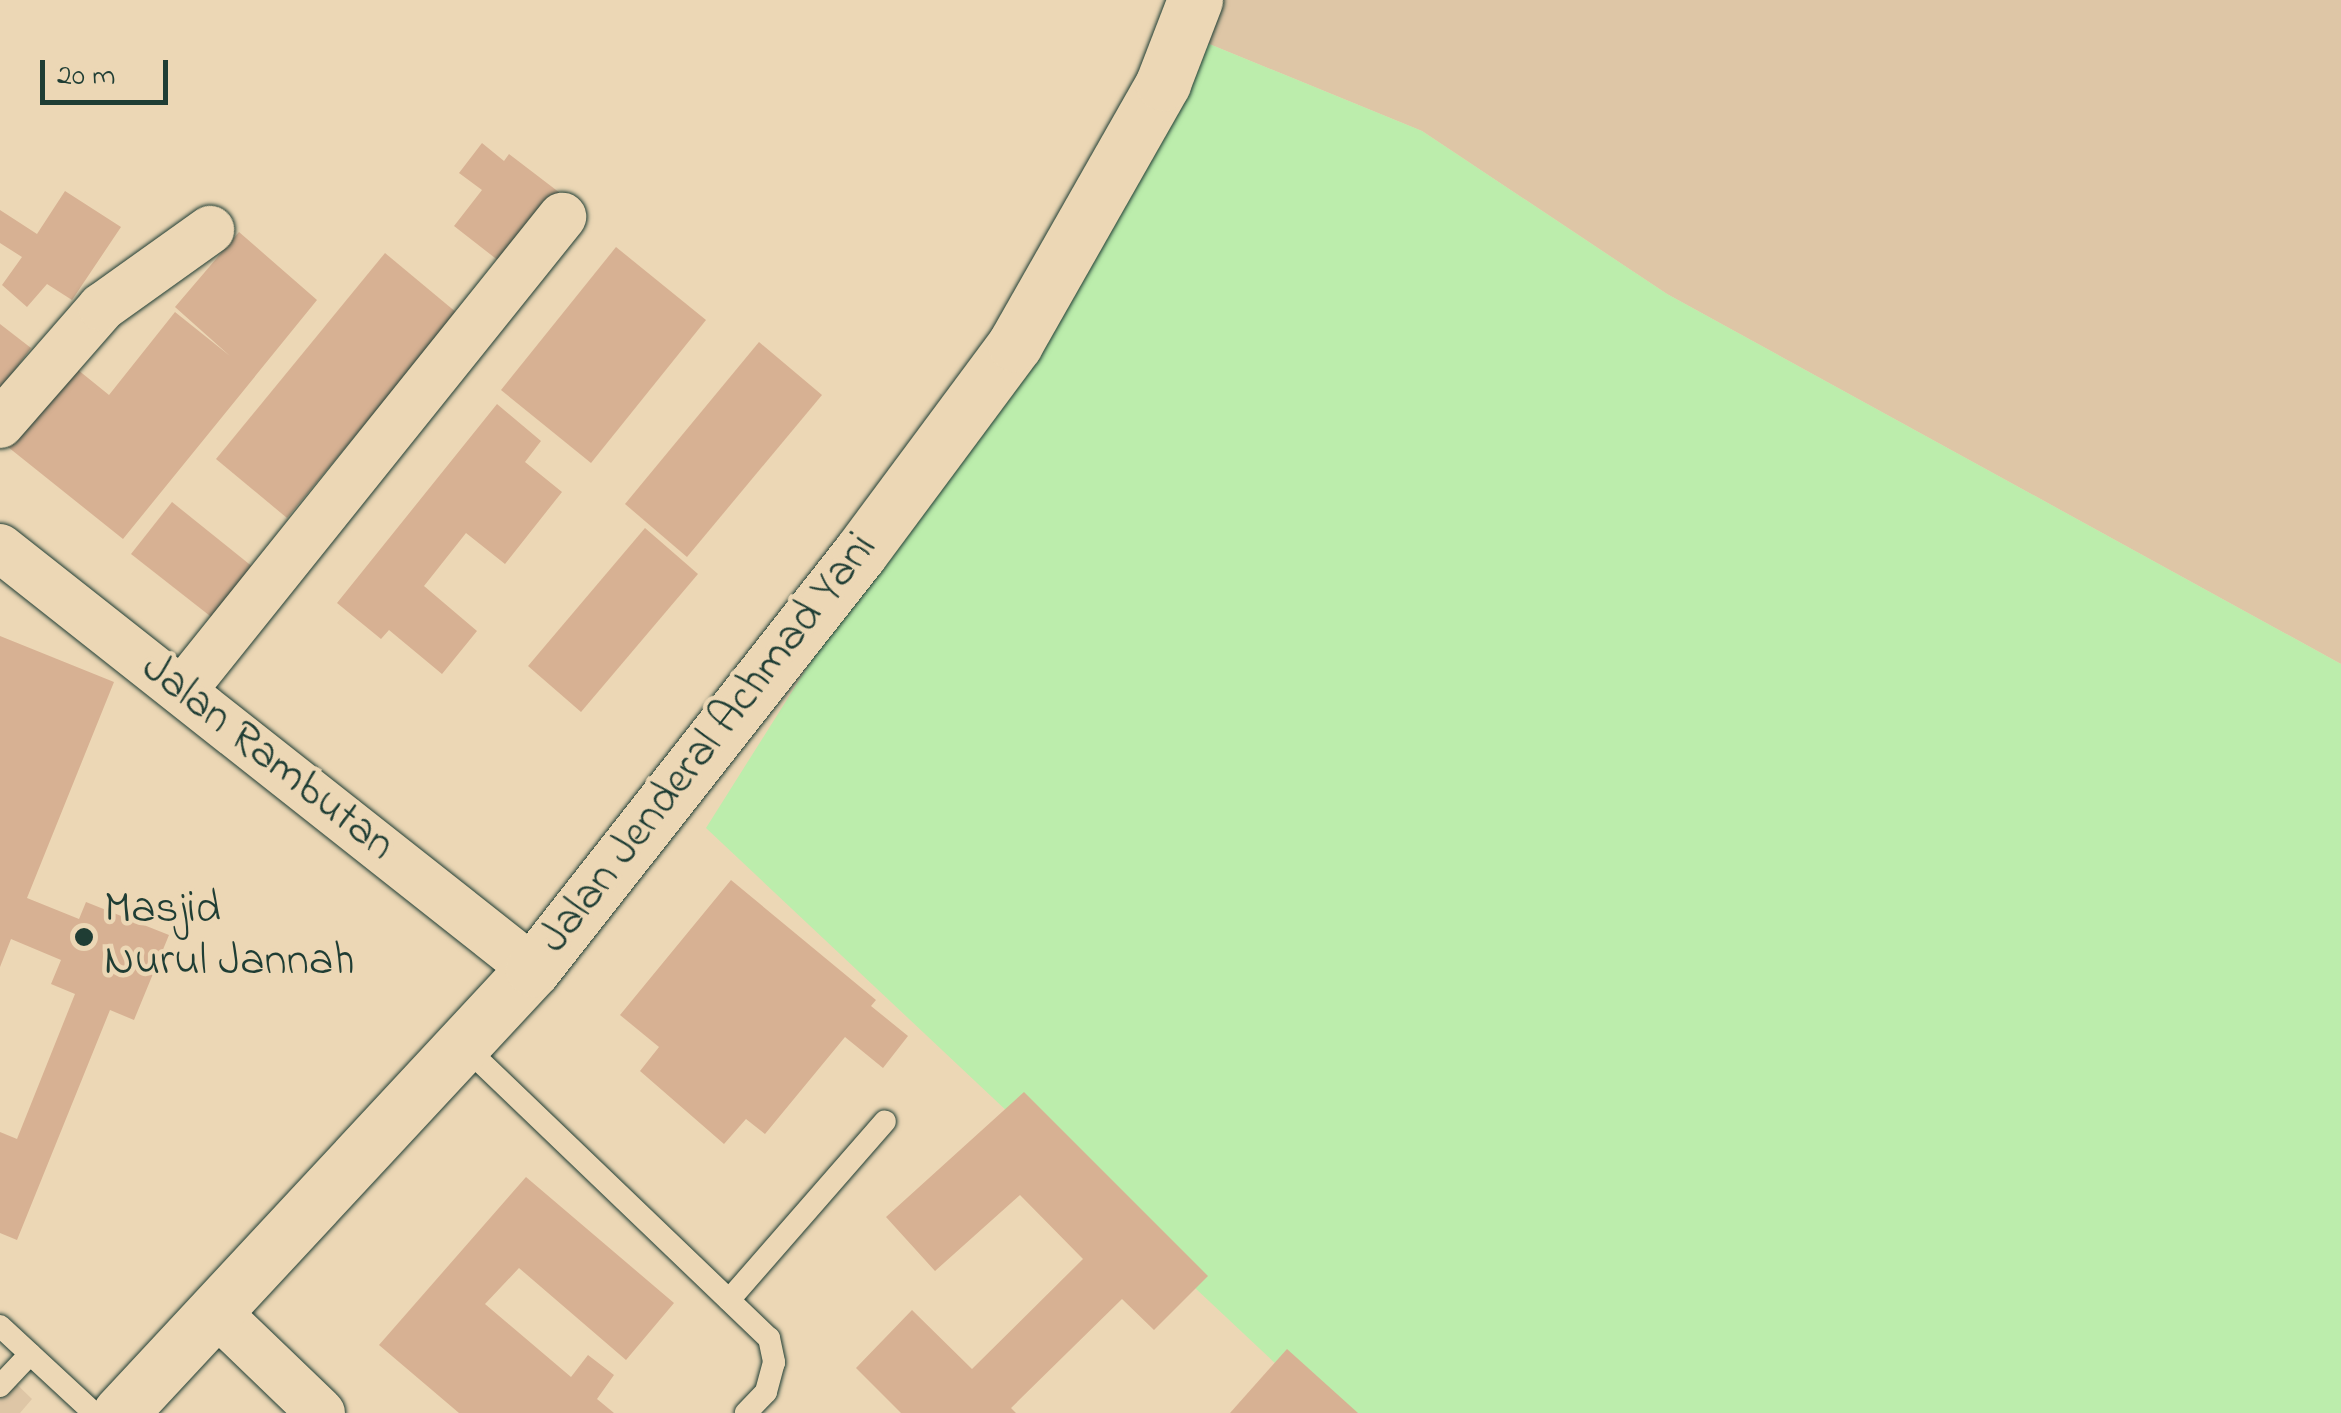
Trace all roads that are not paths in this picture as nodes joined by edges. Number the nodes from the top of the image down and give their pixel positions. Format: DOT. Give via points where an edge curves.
graph roads {
  1 [pos="1195,0"];
  2 [pos="562,217"];
  3 [pos="210,230"];
  4 [pos="0,424"];
  5 [pos="0,548"];
  6 [pos="182,691"];
  7 [pos="533,969"];
  8 [pos="463,1045"];
  9 [pos="886,1121"];
  10 [pos="730,1300"];
  11 [pos="215,1311"];
  12 [pos="0,1326"];
  13 [pos="30,1354"];
  14 [pos="0,1386"];
  15 [pos="94,1413"];
  16 [pos="120,1413"];
  17 [pos="322,1413"];
  18 [pos="746,1413"];
  1 -- 7 [label="main road, Jalan Jenderal Achmad Yani" via="1163,83 1015,344"];
  2 -- 6 [label="street"];
  3 -- 4 [label="street" via="102,307"];
  5 -- 6 [label="street, Jalan Rambutan"];
  6 -- 7 [label="street, Jalan Rambutan"];
  7 -- 8 [label="main road, Jalan Jenderal Achmad Yani"];
  8 -- 10 [label="lane"];
  8 -- 11 [label="main road, Jalan Jenderal Achmad Yani"];
  9 -- 10 [label="lane"];
  10 -- 18 [label="lane" via="769,1338 774,1362 766,1392"];
  11 -- 16 [label="main road, Jalan Jenderal Achmad Yani"];
  11 -- 17 [label="street"];
  12 -- 13 [label="lane"];
  13 -- 14 [label="lane"];
  13 -- 15 [label="lane"];
}
